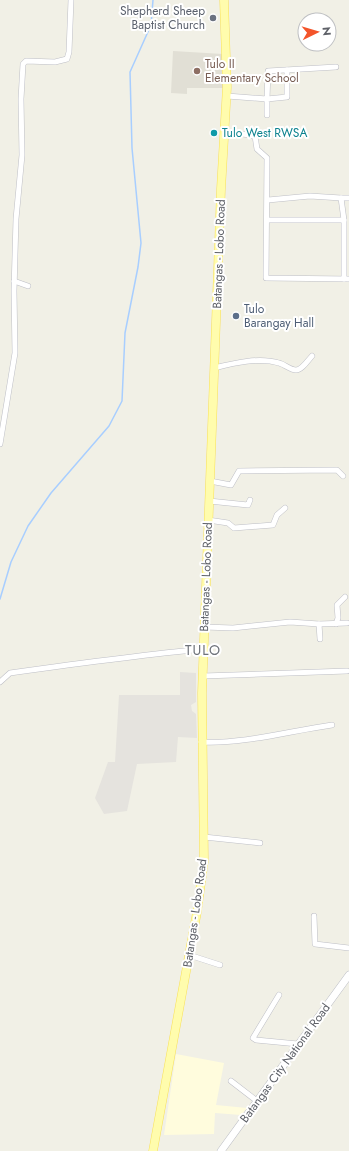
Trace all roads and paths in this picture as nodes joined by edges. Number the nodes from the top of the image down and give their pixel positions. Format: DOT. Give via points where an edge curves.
graph roads {
  1 [pos="71,0"];
  2 [pos="224,0"];
  3 [pos="336,67"];
  4 [pos="287,70"];
  5 [pos="227,96"];
  6 [pos="267,99"];
  7 [pos="267,115"];
  8 [pos="224,131"];
  9 [pos="341,198"];
  10 [pos="349,198"];
  11 [pos="268,200"];
  12 [pos="267,220"];
  13 [pos="344,220"];
  14 [pos="346,279"];
  15 [pos="14,281"];
  16 [pos="28,286"];
  17 [pos="312,356"];
  18 [pos="214,368"];
  19 [pos="0,444"];
  20 [pos="343,476"];
  21 [pos="210,482"];
  22 [pos="250,500"];
  23 [pos="209,501"];
  24 [pos="285,508"];
  25 [pos="208,520"];
  26 [pos="345,597"];
  27 [pos="347,623"];
  28 [pos="318,624"];
  29 [pos="336,624"];
  30 [pos="204,627"];
  31 [pos="320,639"];
  32 [pos="204,649"];
  33 [pos="347,671"];
  34 [pos="203,676"];
  35 [pos="0,682"];
  36 [pos="332,725"];
  37 [pos="201,742"];
  38 [pos="204,837"];
  39 [pos="260,843"];
  40 [pos="314,916"];
  41 [pos="349,948"];
  42 [pos="189,955"];
  43 [pos="220,965"];
  44 [pos="349,975"];
  45 [pos="279,995"];
  46 [pos="298,1044"];
  47 [pos="231,1081"];
  48 [pos="257,1101"];
  49 [pos="153,1151"];
  50 [pos="221,1151"];
  1 -- 15 [label="street" via="67,59 55,62 26,61 23,64 22,155"];
  2 -- 5 [label="main road, Batangas - Lobo Road"];
  3 -- 4 [label="street"];
  4 -- 6 [label="street" via="287,97"];
  4 -- 6 [label="street" via="267,71"];
  5 -- 6 [label="street"];
  5 -- 8 [label="main road, Batangas - Lobo Road"];
  6 -- 7 [label="street"];
  8 -- 11 [label="street" via="256,136 256,148 267,158"];
  8 -- 18 [label="main road, Batangas - Lobo Road"];
  9 -- 10 [label="street"];
  9 -- 11 [label="street" via="310,196"];
  9 -- 13 [label="street"];
  11 -- 12 [label="street"];
  12 -- 13 [label="street"];
  12 -- 14 [label="street" via="266,278"];
  13 -- 14 [label="street"];
  15 -- 16 [label="street"];
  15 -- 19 [label="street" via="15,353"];
  17 -- 18 [label="street" via="296,370 278,363 265,362 235,363"];
  18 -- 21 [label="main road, Batangas - Lobo Road"];
  20 -- 21 [label="street" via="337,470 239,470 231,485"];
  21 -- 23 [label="main road, Batangas - Lobo Road"];
  22 -- 23 [label="street" via="248,505"];
  23 -- 25 [label="main road, Batangas - Lobo Road"];
  24 -- 25 [label="street" via="277,515 273,525 234,528 228,523"];
  25 -- 30 [label="main road, Batangas - Lobo Road"];
  26 -- 29 [label="street" via="338,604"];
  27 -- 29 [label="street"];
  28 -- 29 [label="street"];
  28 -- 30 [label="street" via="290,622 233,628"];
  28 -- 31 [label="street"];
  30 -- 32 [label="main road, Batangas - Lobo Road"];
  32 -- 34 [label="main road, Batangas - Lobo Road"];
  32 -- 35 [label="street" via="10,673"];
  33 -- 34 [label="street"];
  34 -- 37 [label="main road, Batangas - Lobo Road"];
  36 -- 37 [label="street" via="220,743"];
  37 -- 38 [label="main road, Batangas - Lobo Road"];
  38 -- 39 [label="street"];
  38 -- 42 [label="main road, Batangas - Lobo Road" via="201,885"];
  40 -- 41 [label="street" via="315,944"];
  42 -- 43 [label="street"];
  42 -- 49 [label="main road, Batangas - Lobo Road"];
  44 -- 46 [label="street, Batangas City National Road"];
  45 -- 46 [label="street" via="253,1038"];
  46 -- 48 [label="street, Batangas City National Road"];
  47 -- 48 [label="street"];
  48 -- 50 [label="street, Batangas City National Road"];
}
